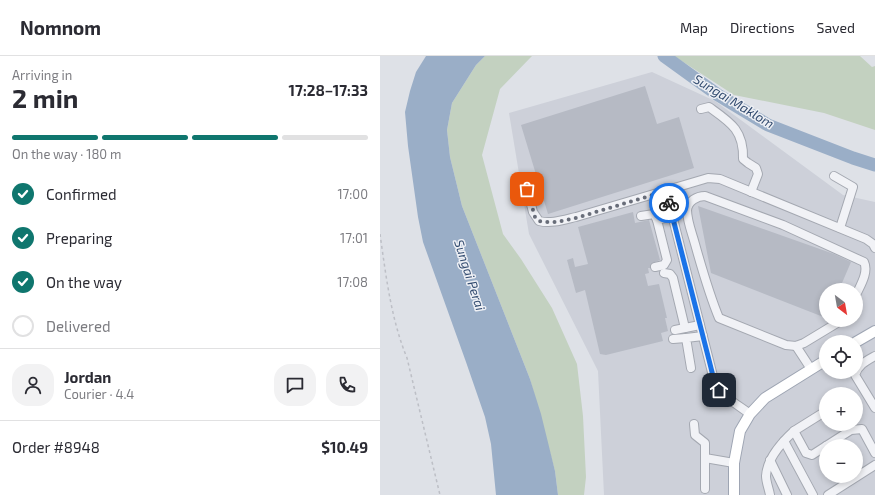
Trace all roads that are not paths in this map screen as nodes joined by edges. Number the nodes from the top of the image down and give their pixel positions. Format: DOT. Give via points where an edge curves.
graph roads {
  1 [pos="701,110"];
  2 [pos="834,176"];
  3 [pos="527,189"];
  4 [pos="666,191"];
  5 [pos="751,192"];
  6 [pos="642,216"];
  7 [pos="672,216"];
  8 [pos="657,220"];
  9 [pos="840,228"];
  10 [pos="875,248"];
  11 [pos="655,267"];
  12 [pos="664,273"];
  13 [pos="861,283"];
  14 [pos="700,325"];
  15 [pos="831,327"];
  16 [pos="685,328"];
  17 [pos="674,330"];
  18 [pos="875,331"];
  19 [pos="703,336"];
  20 [pos="686,338"];
  21 [pos="863,338"];
  22 [pos="673,339"];
  23 [pos="796,346"];
  24 [pos="875,356"];
  25 [pos="819,364"];
  26 [pos="691,368"];
  27 [pos="812,369"];
  28 [pos="875,408"];
  29 [pos="750,414"];
  30 [pos="819,415"];
  31 [pos="694,424"];
  32 [pos="794,431"];
  33 [pos="837,439"];
  34 [pos="784,441"];
  35 [pos="819,450"];
  36 [pos="875,452"];
  37 [pos="705,458"];
  38 [pos="770,460"];
  39 [pos="734,463"];
  40 [pos="875,465"];
  41 [pos="705,489"];
  42 [pos="838,492"];
  43 [pos="734,495"];
  44 [pos="770,495"];
  45 [pos="787,495"];
  46 [pos="813,495"];
  47 [pos="828,495"];
  1 -- 5 [label="street" via="709,107 736,128 743,148 743,158 756,168 758,174"];
  2 -- 9 [label="street" via="853,187"];
  3 -- 4 [label="street" via="535,217 544,222 576,218"];
  4 -- 5 [label="street" via="708,178 720,179"];
  4 -- 7 [label="street"];
  5 -- 9 [label="street"];
  6 -- 8 [label="street" via="654,214"];
  7 -- 8 [label="street"];
  7 -- 14 [label="street"];
  8 -- 11 [label="street" via="667,260 664,265"];
  9 -- 10 [label="street" via="866,239"];
  12 -- 16 [label="street" via="670,274 673,278"];
  13 -- 23 [label="street" via="866,271 864,262 783,225 705,196 699,196 691,201 687,209 690,227 719,318 786,345"];
  14 -- 16 [label="street"];
  14 -- 19 [label="street"];
  15 -- 23 [label="street" via="804,344"];
  16 -- 17 [label="street"];
  18 -- 21 [label="main road"];
  19 -- 20 [label="street"];
  19 -- 29 [label="street" via="715,384"];
  20 -- 22 [label="street"];
  20 -- 26 [label="street"];
  23 -- 27 [label="street"];
  24 -- 28 [label="street" via="857,369 855,375"];
  25 -- 27 [label="main road"];
  27 -- 29 [label="main road" via="765,398"];
  29 -- 39 [label="main road" via="740,431"];
  30 -- 32 [label="street"];
  31 -- 37 [label="street" via="695,435 705,443"];
  32 -- 34 [label="street"];
  32 -- 35 [label="street" via="806,453 812,455"];
  33 -- 36 [label="street" via="851,430 862,429"];
  34 -- 38 [label="street"];
  34 -- 46 [label="street"];
  37 -- 39 [label="street"];
  37 -- 41 [label="street"];
  38 -- 44 [label="street" via="766,476"];
  38 -- 45 [label="street"];
  39 -- 43 [label="main road"];
  40 -- 42 [label="street"];
  42 -- 47 [label="street"];
}
